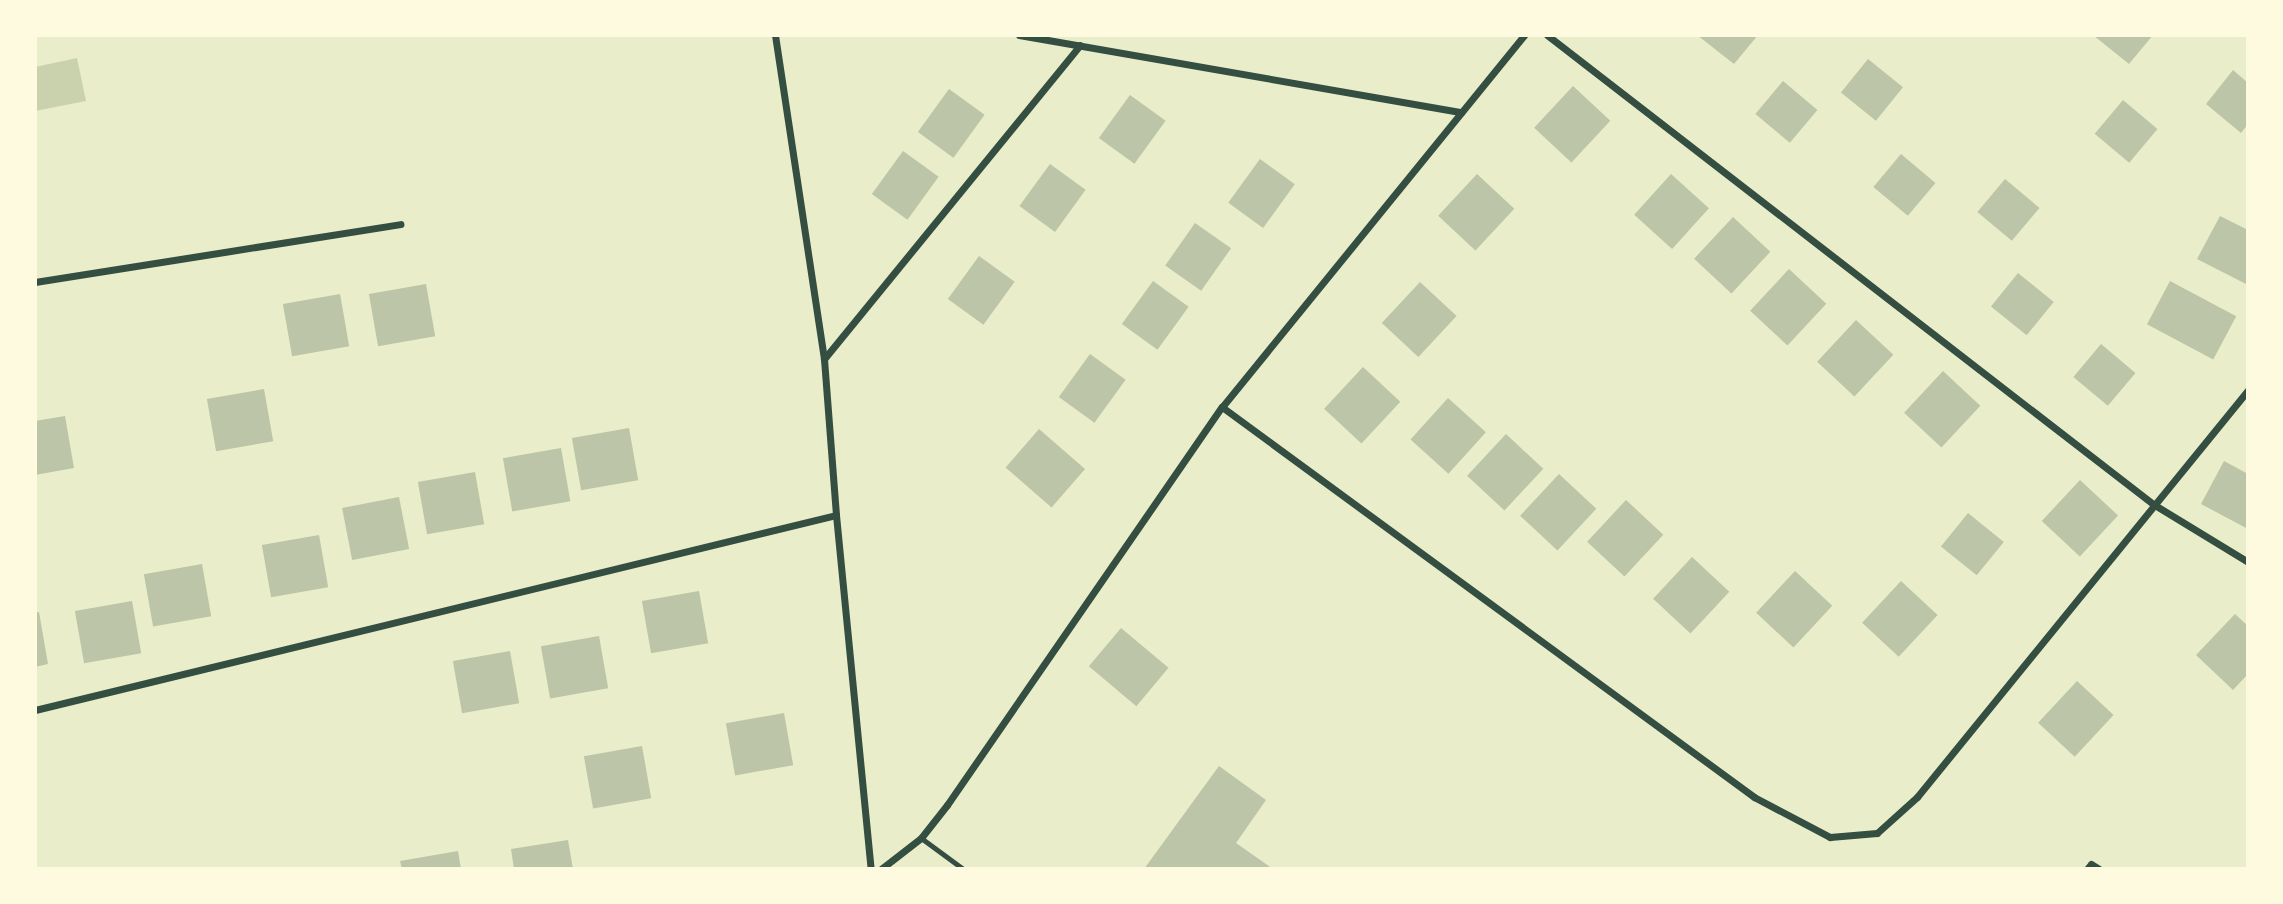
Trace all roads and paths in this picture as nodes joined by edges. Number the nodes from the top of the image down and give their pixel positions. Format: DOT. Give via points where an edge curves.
graph roads {
  1 [pos="775,35"];
  2 [pos="1019,35"];
  3 [pos="1524,35"];
  4 [pos="1547,35"];
  5 [pos="1080,46"];
  6 [pos="1461,111"];
  7 [pos="400,224"];
  8 [pos="35,282"];
  9 [pos="824,359"];
  10 [pos="2248,390"];
  11 [pos="1222,407"];
  12 [pos="2153,504"];
  13 [pos="836,515"];
  14 [pos="2248,562"];
  15 [pos="35,710"];
  16 [pos="921,838"];
  17 [pos="2089,866"];
  18 [pos="871,869"];
  19 [pos="881,869"];
  20 [pos="963,869"];
  21 [pos="2099,869"];
  1 -- 9 [label="street"];
  2 -- 5 [label="street"];
  3 -- 6 [label="street"];
  4 -- 12 [label="street"];
  5 -- 6 [label="street"];
  5 -- 9 [label="street"];
  6 -- 11 [label="street"];
  7 -- 8 [label="street"];
  9 -- 13 [label="street"];
  10 -- 12 [label="street"];
  11 -- 12 [label="street" via="1754,797 1830,837 1877,833 1917,797"];
  11 -- 16 [label="street"];
  12 -- 14 [label="street"];
  13 -- 15 [label="street"];
  13 -- 18 [label="street"];
  16 -- 19 [label="street"];
  16 -- 20 [label="lane"];
  17 -- 21 [label="street"];
}
